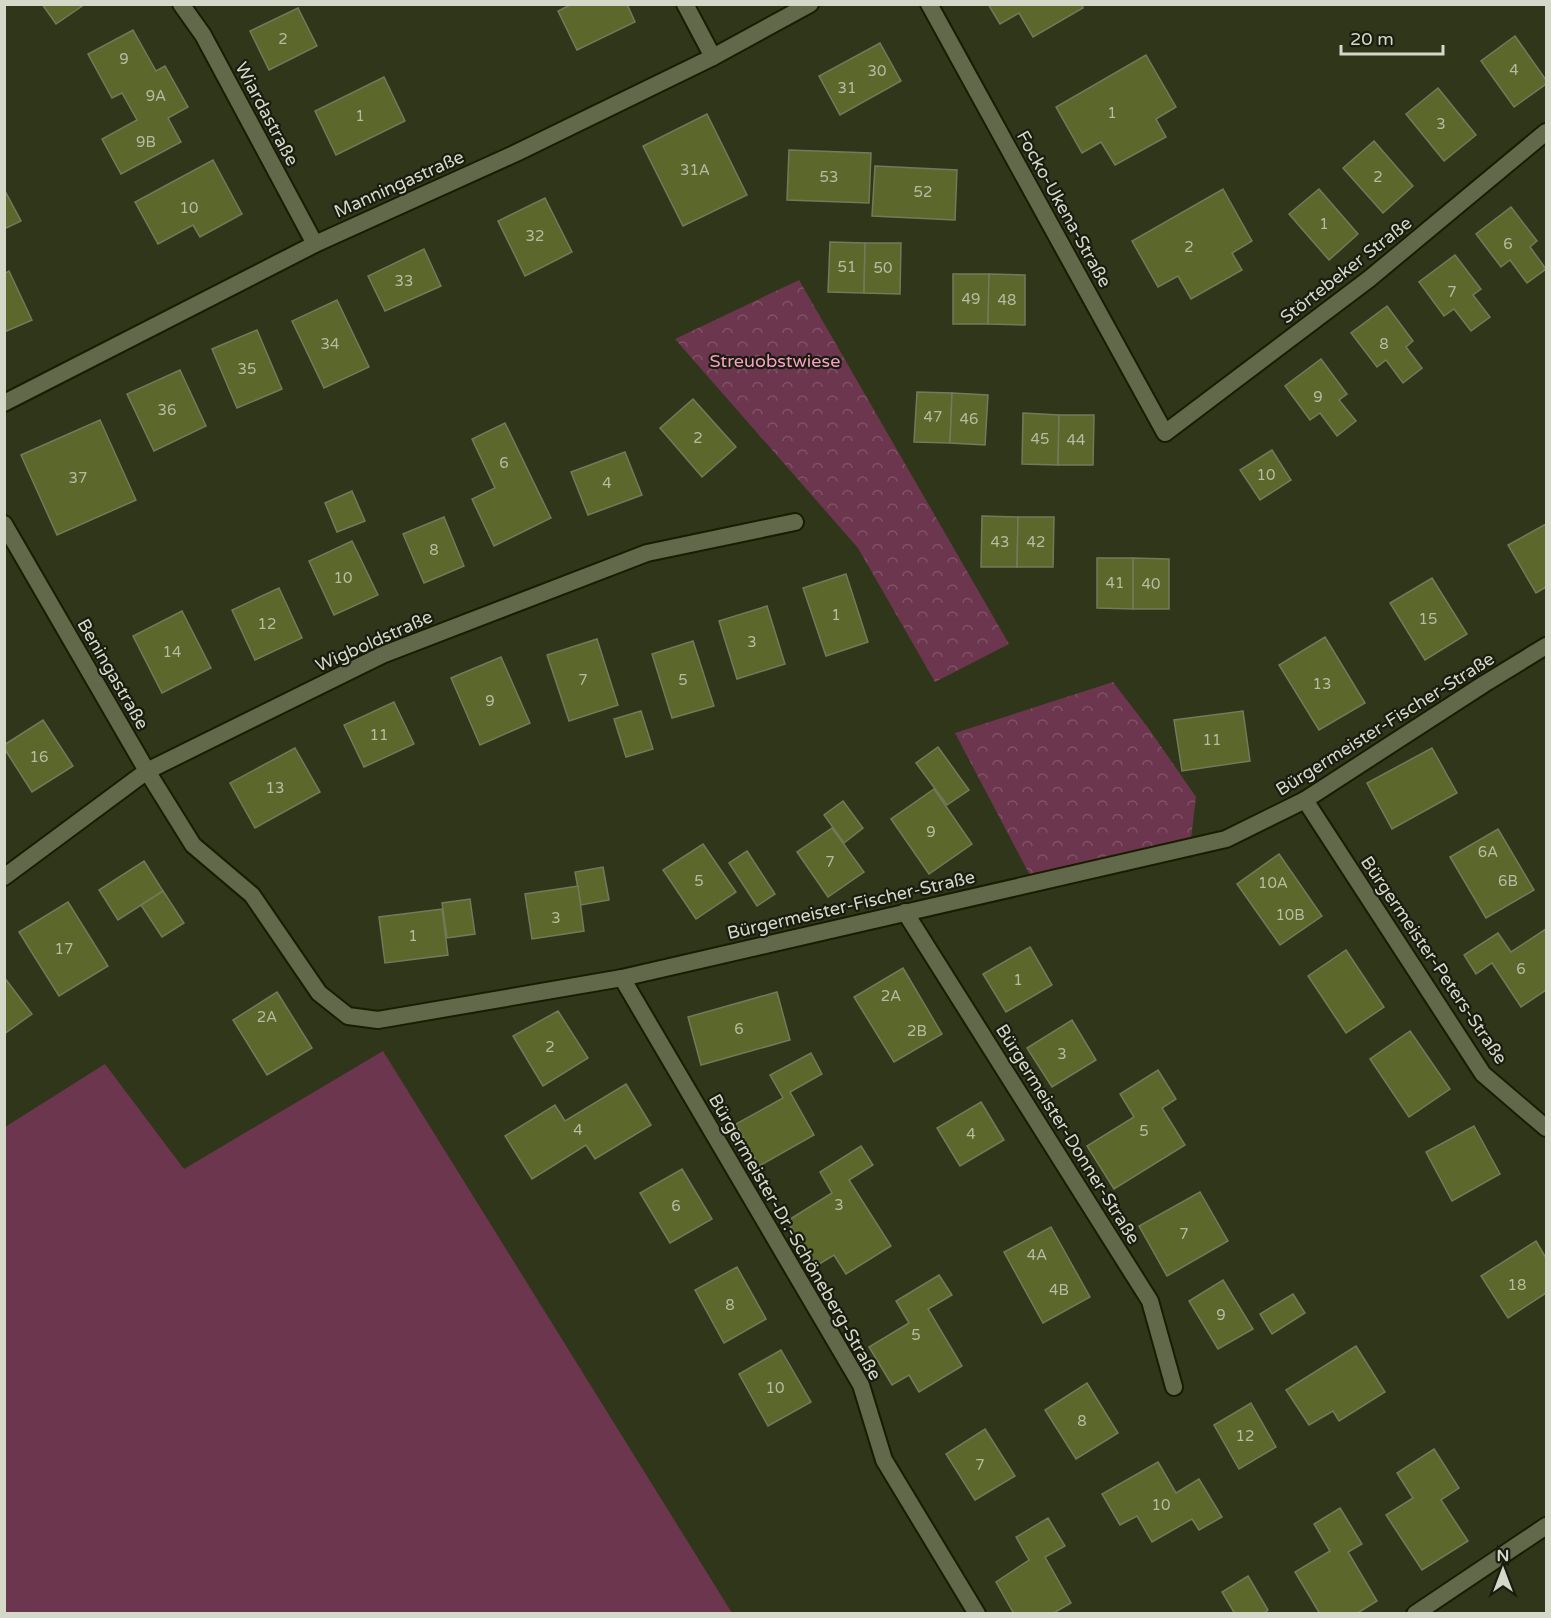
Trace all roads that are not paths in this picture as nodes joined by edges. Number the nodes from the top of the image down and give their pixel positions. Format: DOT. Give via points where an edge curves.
graph roads {
  1 [pos="181,4"];
  2 [pos="685,4"];
  3 [pos="810,4"];
  4 [pos="928,4"];
  5 [pos="713,57"];
  6 [pos="1546,132"];
  7 [pos="315,244"];
  8 [pos="4,403"];
  9 [pos="1165,433"];
  10 [pos="795,522"];
  11 [pos="4,524"];
  12 [pos="1546,645"];
  13 [pos="147,771"];
  14 [pos="1305,800"];
  15 [pos="191,841"];
  16 [pos="4,877"];
  17 [pos="905,912"];
  18 [pos="622,978"];
  19 [pos="1546,1128"];
  20 [pos="1174,1387"];
  21 [pos="1546,1526"];
  22 [pos="977,1614"];
  23 [pos="1415,1614"];
  1 -- 7 [label="street, Wiardastraße" via="203,35"];
  2 -- 5 [label="street"];
  3 -- 5 [label="street, Manningastraße"];
  4 -- 9 [label="street, Focko-Ukena-Straße"];
  5 -- 7 [label="street, Manningastraße" via="514,154"];
  6 -- 9 [label="street, Störtebeker Straße" via="1369,279"];
  7 -- 8 [label="street, Manningastraße"];
  10 -- 13 [label="street, Wigboldstraße" via="647,553 382,655"];
  11 -- 13 [label="street, Beningastraße"];
  12 -- 14 [label="street, Bürgermeister-Fischer-Straße"];
  13 -- 15 [label="street, Beningastraße"];
  13 -- 16 [label="street, Wigboldstraße"];
  14 -- 17 [label="street, Bürgermeister-Fischer-Straße" via="1226,839"];
  14 -- 19 [label="street, Bürgermeister-Peters-Straße" via="1483,1074"];
  15 -- 18 [label="street, Bürgermeister-Fischer-Straße" via="252,895 319,993 348,1016 378,1020"];
  17 -- 18 [label="street, Bürgermeister-Fischer-Straße"];
  17 -- 20 [label="street, Bürgermeister-Donner-Straße" via="1150,1301"];
  18 -- 22 [label="street, Bürgermeister-Dr.-Schöneberg-Straße" via="861,1385 885,1460"];
  21 -- 23 [label="street"];
}
